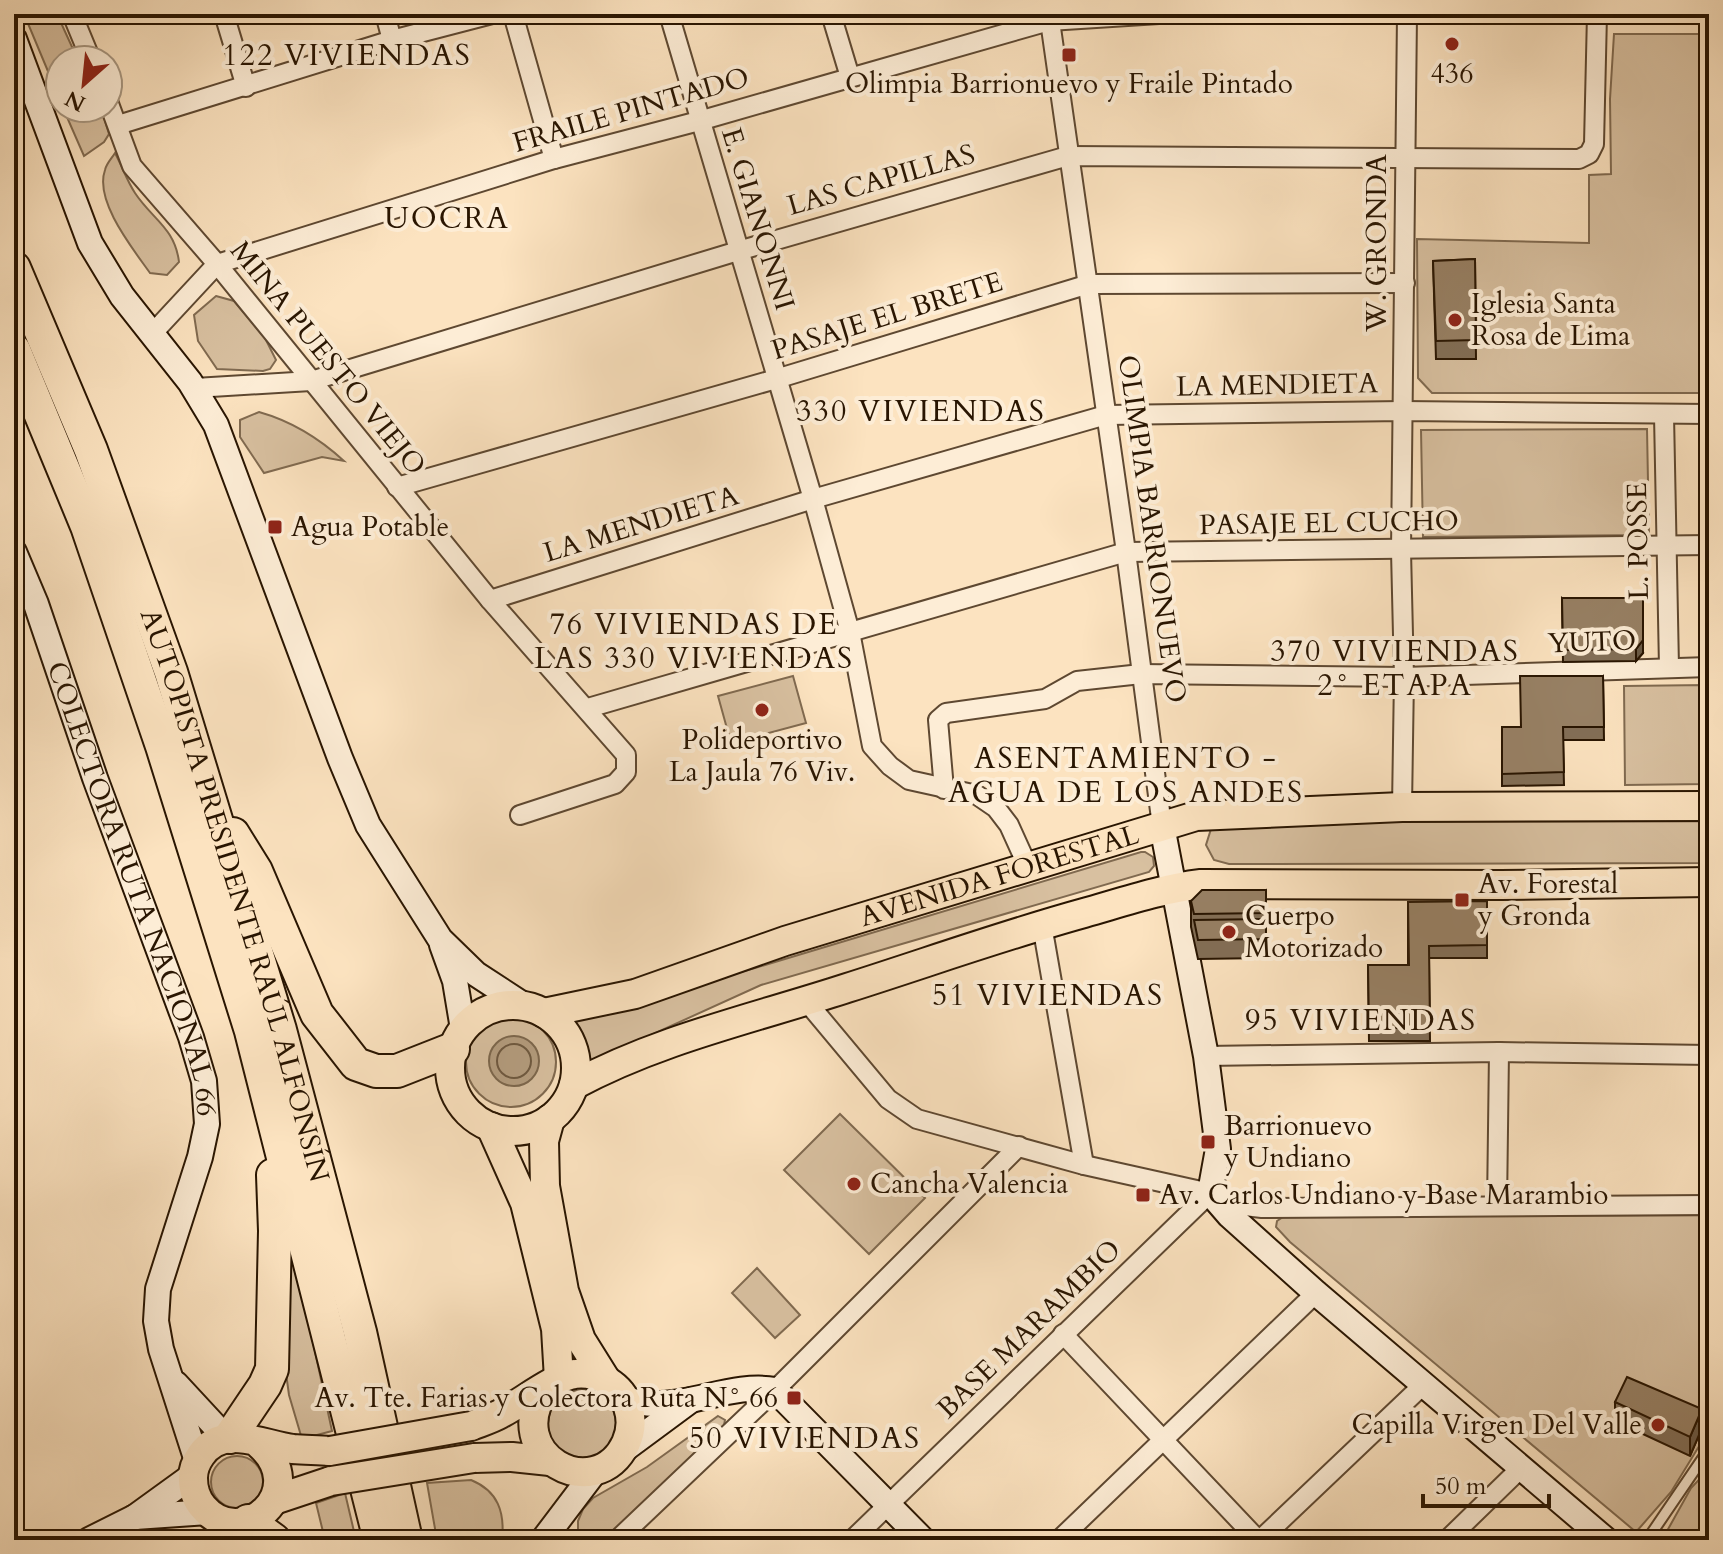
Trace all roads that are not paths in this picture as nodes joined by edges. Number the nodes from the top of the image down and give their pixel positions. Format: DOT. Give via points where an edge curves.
graph roads {
  1 [pos="72,14"];
  2 [pos="224,14"];
  3 [pos="385,14"];
  4 [pos="492,14"];
  5 [pos="513,14"];
  6 [pos="669,14"];
  7 [pos="831,14"];
  8 [pos="1159,14"];
  9 [pos="1319,14"];
  10 [pos="1450,14"];
  11 [pos="1597,14"];
  12 [pos="1407,15"];
  13 [pos="1047,16"];
  14 [pos="14,39"];
  15 [pos="392,40"];
  16 [pos="84,44"];
  17 [pos="850,77"];
  18 [pos="246,87"];
  19 [pos="699,121"];
  20 [pos="118,125"];
  21 [pos="1068,156"];
  22 [pos="1405,158"];
  23 [pos="554,159"];
  24 [pos="738,251"];
  25 [pos="217,264"];
  26 [pos="14,268"];
  27 [pos="1405,283"];
  28 [pos="1089,284"];
  29 [pos="151,335"];
  30 [pos="14,350"];
  31 [pos="776,379"];
  32 [pos="311,381"];
  33 [pos="195,388"];
  34 [pos="1403,411"];
  35 [pos="1709,414"];
  36 [pos="1106,415"];
  37 [pos="1664,415"];
  38 [pos="397,487"];
  39 [pos="813,499"];
  40 [pos="1709,545"];
  41 [pos="1666,546"];
  42 [pos="1401,551"];
  43 [pos="14,552"];
  44 [pos="1126,552"];
  45 [pos="490,600"];
  46 [pos="850,632"];
  47 [pos="1669,667"];
  48 [pos="1709,667"];
  49 [pos="1141,674"];
  50 [pos="1404,677"];
  51 [pos="588,708"];
  52 [pos="205,788"];
  53 [pos="944,789"];
  54 [pos="1709,806"];
  55 [pos="1402,807"];
  56 [pos="520,815"];
  57 [pos="1162,826"];
  58 [pos="1028,867"];
  59 [pos="1709,882"];
  60 [pos="1172,888"];
  61 [pos="1042,925"];
  62 [pos="440,939"];
  63 [pos="807,1002"];
  64 [pos="534,1009"];
  65 [pos="458,1039"];
  66 [pos="1499,1052"];
  67 [pos="1709,1055"];
  68 [pos="1206,1056"];
  69 [pos="574,1085"];
  70 [pos="269,1108"];
  71 [pos="550,1119"];
  72 [pos="491,1127"];
  73 [pos="1019,1146"];
  74 [pos="1084,1165"];
  75 [pos="1210,1193"];
  76 [pos="1709,1205"];
  77 [pos="1497,1206"];
  78 [pos="1316,1293"];
  79 [pos="1063,1334"];
  80 [pos="171,1378"];
  81 [pos="552,1384"];
  82 [pos="1423,1385"];
  83 [pos="615,1389"];
  84 [pos="775,1390"];
  85 [pos="693,1399"];
  86 [pos="238,1439"];
  87 [pos="1164,1440"];
  88 [pos="1709,1449"];
  89 [pos="622,1451"];
  90 [pos="550,1461"];
  91 [pos="1522,1467"];
  92 [pos="195,1468"];
  93 [pos="596,1470"];
  94 [pos="274,1500"];
  95 [pos="888,1504"];
  96 [pos="135,1517"];
  97 [pos="229,1523"];
  98 [pos="1264,1539"];
  99 [pos="89,1540"];
  100 [pos="274,1540"];
  101 [pos="380,1540"];
  102 [pos="406,1540"];
  103 [pos="543,1540"];
  104 [pos="617,1540"];
  105 [pos="852,1540"];
  106 [pos="923,1540"];
  107 [pos="1059,1540"];
  108 [pos="1447,1540"];
  109 [pos="1606,1540"];
  110 [pos="1647,1540"];
  1 -- 16 [label="street"];
  2 -- 18 [label="street"];
  3 -- 15 [label="street"];
  4 -- 15 [label="street"];
  5 -- 23 [label="street"];
  6 -- 19 [label="street, E. GIANONNI"];
  7 -- 17 [label="street"];
  8 -- 13 [label="street, FRAILE PINTADO"];
  9 -- 12 [label="street"];
  10 -- 12 [label="street"];
  11 -- 22 [label="street, LAS CAPILLAS" via="1594,144 1589,154 1579,159"];
  12 -- 22 [label="street, W. GRONDA"];
  13 -- 17 [label="street, FRAILE PINTADO"];
  13 -- 21 [label="street, OLIMPIA BARRIONUEVO"];
  14 -- 29 [label="street" via="84,231"];
  15 -- 18 [label="street"];
  17 -- 19 [label="street, FRAILE PINTADO"];
  18 -- 20 [label="street"];
  19 -- 23 [label="street, FRAILE PINTADO"];
  19 -- 24 [label="street, E. GIANONNI"];
  20 -- 25 [label="street, MINA PUESTO VIEJO" via="132,166"];
  21 -- 22 [label="street, LAS CAPILLAS"];
  21 -- 24 [label="street, LAS CAPILLAS"];
  21 -- 28 [label="street, OLIMPIA BARRIONUEVO"];
  22 -- 27 [label="street, W. GRONDA"];
  23 -- 25 [label="street, FRAILE PINTADO"];
  24 -- 31 [label="street, E. GIANONNI"];
  24 -- 32 [label="street, LAS CAPILLAS"];
  25 -- 29 [label="street, FRAILE PINTADO"];
  25 -- 32 [label="street, MINA PUESTO VIEJO"];
  26 -- 52 [label="highway, AUTOPISTA PRESIDENTE RAÚL ALFONSÍN" via="91,450 171,672"];
  27 -- 28 [label="street, PASAJE EL BRETE"];
  27 -- 34 [label="street, W. GRONDA"];
  28 -- 31 [label="street, PASAJE EL BRETE"];
  28 -- 36 [label="street, OLIMPIA BARRIONUEVO"];
  29 -- 33 [label="street"];
  30 -- 70 [label="highway, AUTOPISTA PRESIDENTE RAÚL ALFONSÍN" via="87,526 162,746 251,1031"];
  31 -- 38 [label="street, PASAJE EL BRETE"];
  31 -- 39 [label="street, E. GIANONNI"];
  32 -- 33 [label="street, LAS CAPILLAS"];
  32 -- 38 [label="street, MINA PUESTO VIEJO"];
  33 -- 62 [label="street" via="216,425 361,808"];
  34 -- 36 [label="street, LA MENDIETA"];
  34 -- 37 [label="street, LA MENDIETA"];
  34 -- 42 [label="street, W. GRONDA"];
  35 -- 37 [label="street, LA MENDIETA"];
  36 -- 39 [label="street, LA MENDIETA"];
  36 -- 44 [label="street, OLIMPIA BARRIONUEVO"];
  37 -- 41 [label="street, L. POSSE"];
  38 -- 45 [label="street, MINA PUESTO VIEJO"];
  39 -- 45 [label="street, LA MENDIETA"];
  39 -- 46 [label="street, E. GIANONNI"];
  40 -- 41 [label="street, PASAJE EL CUCHO"];
  41 -- 42 [label="street, PASAJE EL CUCHO"];
  41 -- 47 [label="street, L. POSSE"];
  42 -- 44 [label="street, PASAJE EL CUCHO"];
  42 -- 50 [label="street, W. GRONDA"];
  43 -- 80 [label="street, COLECTORA RUTA NACIONAL 66" via="204,1081 207,1124 200,1157 158,1289 156,1321"];
  44 -- 46 [label="street, PASAJE EL CUCHO"];
  44 -- 49 [label="street, OLIMPIA BARRIONUEVO"];
  45 -- 51 [label="street, MINA PUESTO VIEJO"];
  46 -- 51 [label="street, PASAJE EL CUCHO"];
  46 -- 53 [label="street, E. GIANONNI" via="872,746 909,780"];
  47 -- 48 [label="street, YUTO"];
  47 -- 50 [label="street, YUTO"];
  49 -- 50 [label="street, YUTO"];
  49 -- 53 [label="street, YUTO" via="1077,681 1045,699 946,713 938,720"];
  49 -- 57 [label="street, OLIMPIA BARRIONUEVO"];
  50 -- 55 [label="street, W. GRONDA"];
  51 -- 56 [label="street, MINA PUESTO VIEJO" via="626,755 626,772 615,784"];
  52 -- 65 [label="highway" via="256,871 317,1014 356,1064 397,1071"];
  52 -- 102 [label="highway, AUTOPISTA PRESIDENTE RAÚL ALFONSÍN" via="280,1030 360,1332"];
  53 -- 58 [label="street, E. GIANONNI" via="977,795 996,808"];
  54 -- 55 [label="main road, AVENIDA FORESTAL"];
  55 -- 57 [label="main road, AVENIDA FORESTAL" via="1196,816"];
  57 -- 58 [label="main road, AVENIDA FORESTAL"];
  57 -- 60 [label="street, OLIMPIA BARRIONUEVO"];
  58 -- 64 [label="main road, AVENIDA FORESTAL" via="785,941 635,994"];
  59 -- 60 [label="main road"];
  60 -- 61 [label="main road"];
  60 -- 68 [label="street, OLIMPIA BARRIONUEVO"];
  61 -- 63 [label="main road"];
  61 -- 74 [label="street"];
  62 -- 64 [label="street" via="476,974"];
  62 -- 65 [label="street" via="455,981"];
  63 -- 69 [label="main road" via="653,1048"];
  63 -- 73 [label="street" via="888,1099 917,1119"];
  64 -- 65 [label="main road" via="504,1005 484,1011"];
  64 -- 69 [label="main road" via="560,1026 571,1044"];
  65 -- 72 [label="main road" via="449,1061 451,1081 472,1116"];
  66 -- 67 [label="street"];
  66 -- 68 [label="street"];
  66 -- 77 [label="street"];
  68 -- 75 [label="street, OLIMPIA BARRIONUEVO" via="1218,1149"];
  69 -- 71 [label="main road"];
  70 -- 86 [label="highway" via="275,1231 272,1369"];
  70 -- 101 [label="highway, AUTOPISTA PRESIDENTE RAÚL ALFONSÍN"];
  71 -- 72 [label="main road" via="511,1131"];
  71 -- 83 [label="main road" via="544,1141 545,1186 564,1291 581,1340"];
  72 -- 81 [label="main road" via="525,1203 556,1329"];
  73 -- 74 [label="street"];
  73 -- 84 [label="street"];
  74 -- 75 [label="street"];
  75 -- 77 [label="street" via="1262,1208"];
  75 -- 78 [label="street"];
  75 -- 79 [label="street, BASE MARAMBIO"];
  76 -- 77 [label="street"];
  78 -- 82 [label="street"];
  78 -- 87 [label="street"];
  79 -- 87 [label="street"];
  79 -- 95 [label="street, BASE MARAMBIO"];
  80 -- 86 [label="street"];
  80 -- 92 [label="street, COLECTORA RUTA NACIONAL 66"];
  81 -- 83 [label="main road" via="575,1374 591,1375"];
  81 -- 86 [label="main road, bridge" via="471,1426 330,1451"];
  81 -- 90 [label="main road" via="532,1417 539,1448"];
  82 -- 91 [label="street"];
  82 -- 98 [label="street"];
  83 -- 85 [label="street" via="634,1402"];
  83 -- 89 [label="main road" via="631,1420"];
  84 -- 85 [label="street" via="759,1387"];
  84 -- 95 [label="street"];
  84 -- 104 [label="street"];
  85 -- 89 [label="street"];
  86 -- 92 [label="main road" via="205,1450"];
  86 -- 94 [label="main road" via="269,1452 279,1478"];
  87 -- 98 [label="street"];
  87 -- 107 [label="street"];
  88 -- 110 [label="lane"];
  89 -- 93 [label="main road"];
  90 -- 93 [label="main road" via="564,1469"];
  90 -- 94 [label="main road, bridge" via="474,1458 331,1481"];
  91 -- 108 [label="street"];
  91 -- 109 [label="street"];
  92 -- 96 [label="street"];
  92 -- 97 [label="main road" via="194,1489"];
  93 -- 103 [label="street"];
  94 -- 97 [label="main road" via="261,1515"];
  95 -- 105 [label="street, BASE MARAMBIO"];
  95 -- 106 [label="street"];
  96 -- 97 [label="street"];
  96 -- 99 [label="street"];
  97 -- 100 [label="highway"];
}
